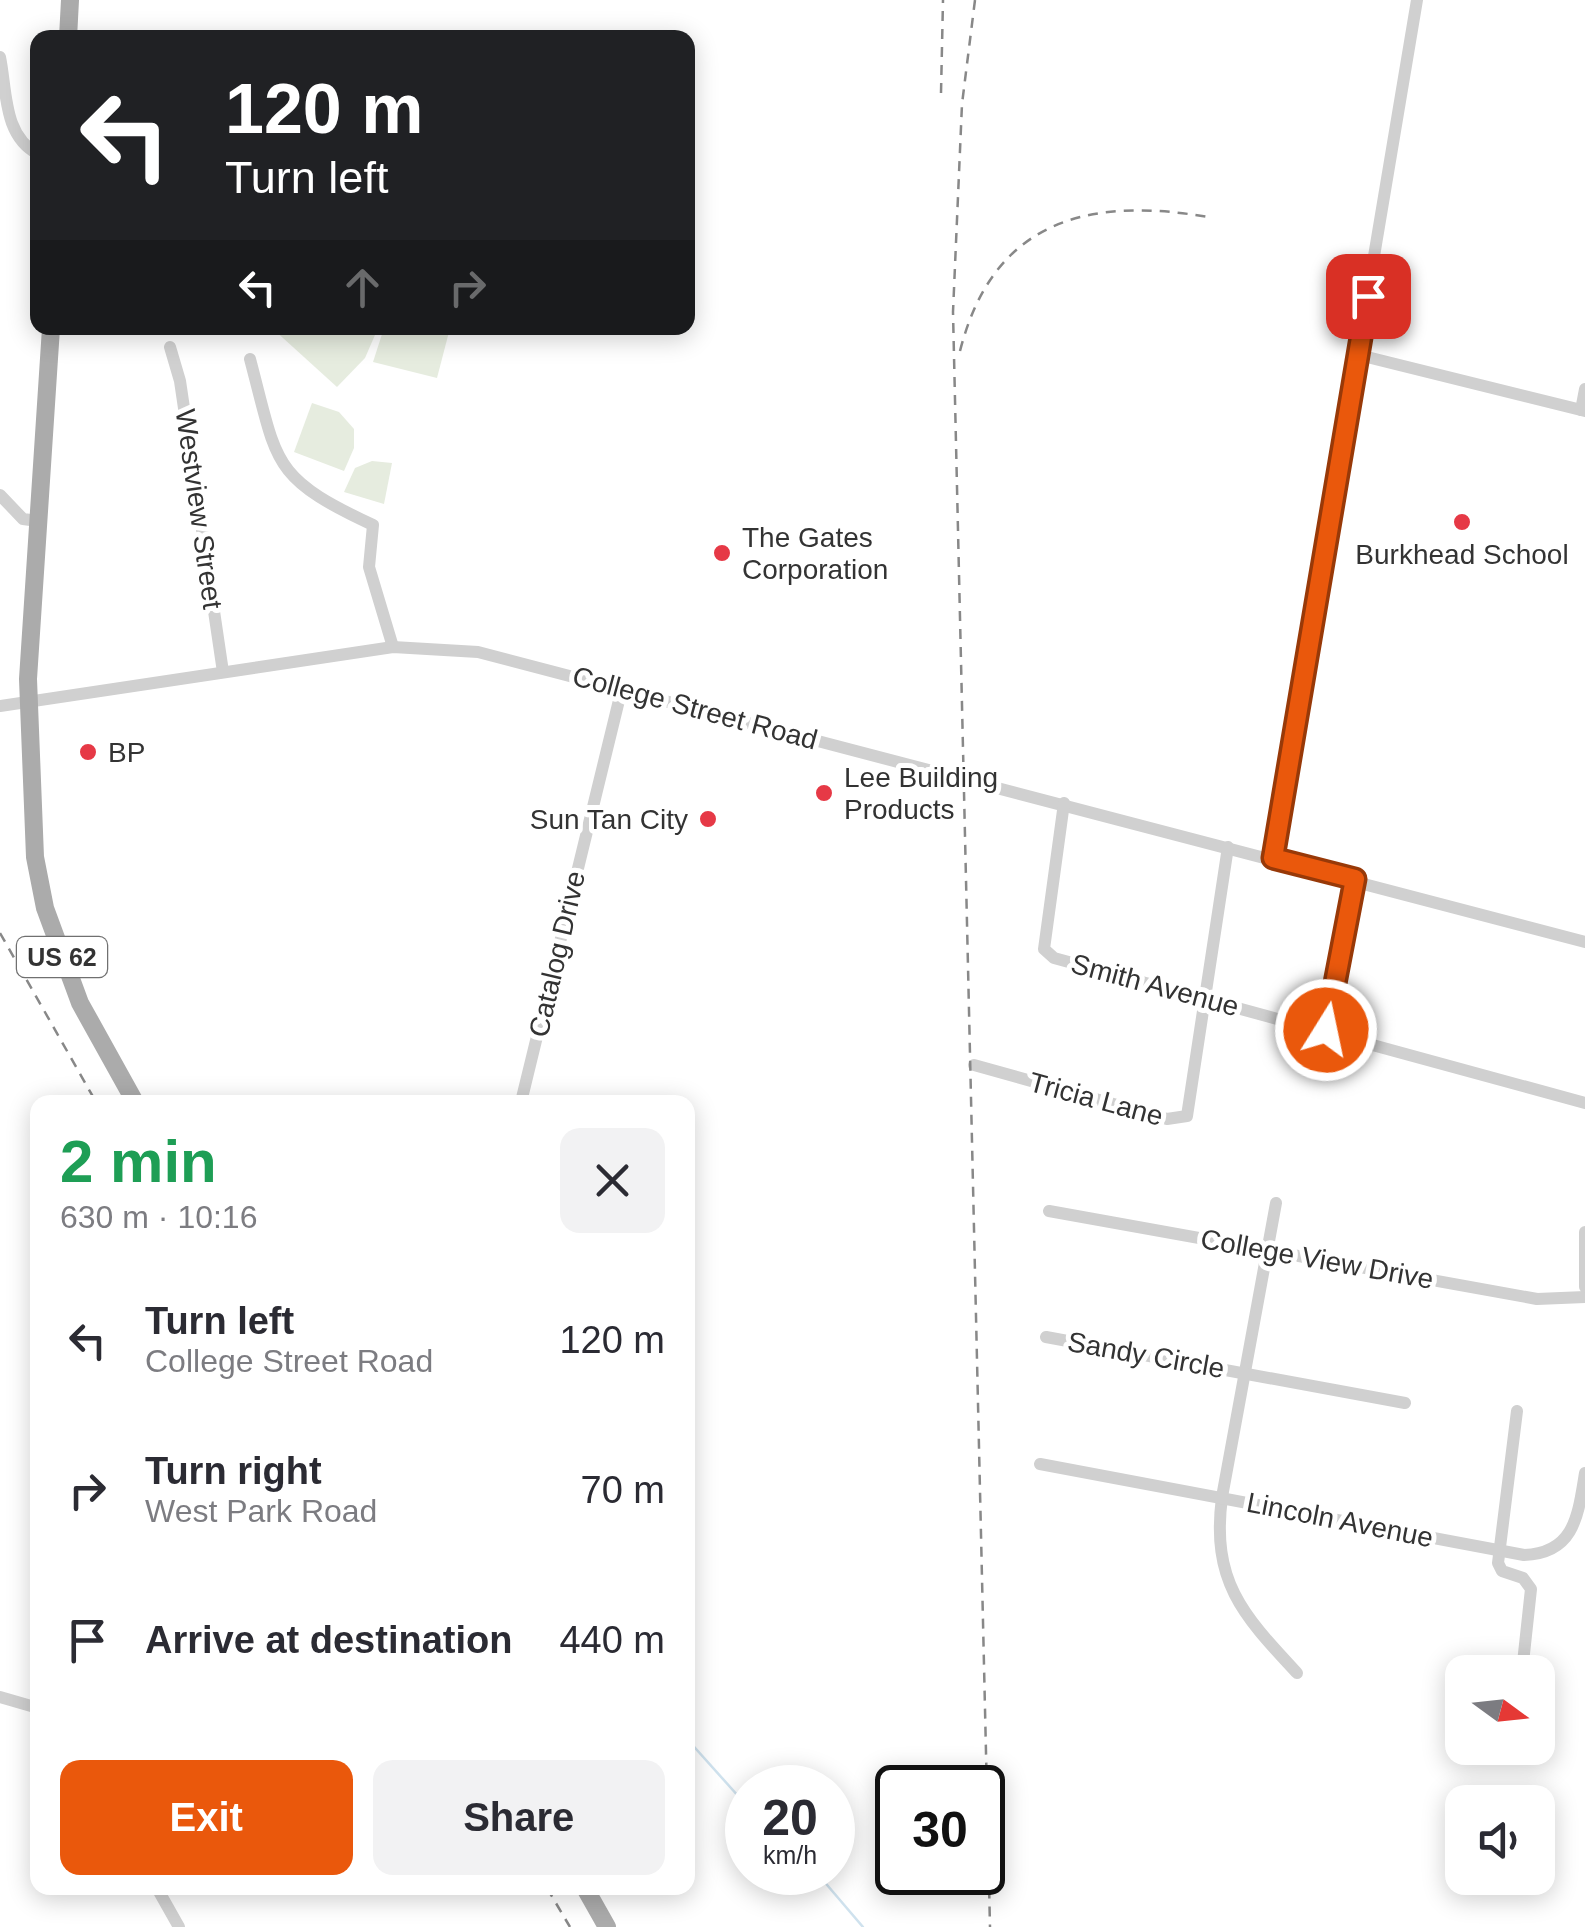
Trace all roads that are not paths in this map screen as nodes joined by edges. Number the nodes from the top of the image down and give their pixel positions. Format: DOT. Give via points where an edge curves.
graph roads {
  1 [pos="70,0"];
  2 [pos="1417,0"];
  3 [pos="68,30"];
  4 [pos="0,57"];
  5 [pos="30,149"];
  6 [pos="51,335"];
  7 [pos="170,347"];
  8 [pos="1358,355"];
  9 [pos="250,359"];
  10 [pos="1585,389"];
  11 [pos="1583,410"];
  12 [pos="0,495"];
  13 [pos="38,521"];
  14 [pos="393,647"];
  15 [pos="223,672"];
  16 [pos="622,688"];
  17 [pos="27,704"];
  18 [pos="0,706"];
  19 [pos="1064,803"];
  20 [pos="1228,847"];
  21 [pos="1273,858"];
  22 [pos="1355,879"];
  23 [pos="1585,942"];
  24 [pos="1207,999"];
  25 [pos="1326,1030"];
  26 [pos="974,1065"];
  27 [pos="131,1095"];
  28 [pos="523,1095"];
  29 [pos="1585,1102"];
  30 [pos="1276,1204"];
  31 [pos="1048,1211"];
  32 [pos="1585,1232"];
  33 [pos="1268,1250"];
  34 [pos="1585,1287"];
  35 [pos="1585,1296"];
  36 [pos="1046,1337"];
  37 [pos="1245,1373"];
  38 [pos="1405,1403"];
  39 [pos="1516,1412"];
  40 [pos="1040,1464"];
  41 [pos="1585,1472"];
  42 [pos="1222,1497"];
  43 [pos="1500,1552"];
  44 [pos="1524,1655"];
  45 [pos="1297,1673"];
  46 [pos="0,1696"];
  47 [pos="30,1705"];
  48 [pos="161,1895"];
  49 [pos="589,1895"];
  50 [pos="179,1927"];
  51 [pos="607,1927"];
  1 -- 3 [label="main road"];
  2 -- 8 [label="street"];
  4 -- 5 [label="street" via="14,130"];
  6 -- 13 [label="main road, US 62"];
  7 -- 15 [label="street, Westview Street"];
  8 -- 11 [label="street"];
  8 -- 21 [label="street"];
  9 -- 14 [label="street" via="272,441 288,473 313,496 373,526 368,567"];
  10 -- 11 [label="street"];
  12 -- 13 [label="street" via="24,519"];
  13 -- 17 [label="main road, US 62"];
  14 -- 15 [label="street, College Street Road"];
  14 -- 16 [label="street, College Street Road" via="478,652"];
  15 -- 17 [label="street, College Street Road"];
  16 -- 19 [label="street, College Street Road"];
  16 -- 28 [label="street, Catalog Drive"];
  17 -- 18 [label="street, College Street Road"];
  17 -- 27 [label="main road, US 62" via="34,856 45,908 80,1003"];
  19 -- 20 [label="street, College Street Road"];
  19 -- 24 [label="street, Smith Avenue" via="1044,927 1047,954"];
  20 -- 21 [label="street, College Street Road"];
  20 -- 24 [label="street, Tricia Lane"];
  21 -- 22 [label="street, College Street Road"];
  22 -- 23 [label="street, College Street Road"];
  22 -- 25 [label="street"];
  24 -- 25 [label="street, Smith Avenue"];
  24 -- 26 [label="street, Tricia Lane" via="1192,1102 1181,1120"];
  25 -- 29 [label="street, Smith Avenue"];
  30 -- 33 [label="street"];
  31 -- 33 [label="street, College View Drive"];
  32 -- 34 [label="street"];
  33 -- 35 [label="street, College View Drive" via="1536,1299"];
  33 -- 37 [label="street"];
  36 -- 37 [label="street, Sandy Circle"];
  37 -- 38 [label="street, Sandy Circle"];
  37 -- 42 [label="street"];
  39 -- 43 [label="street"];
  40 -- 42 [label="street, Lincoln Avenue"];
  41 -- 43 [label="street, Lincoln Avenue" via="1576,1521 1562,1544 1532,1555"];
  42 -- 43 [label="street, Lincoln Avenue"];
  42 -- 45 [label="street" via="1224,1571 1244,1616"];
  43 -- 44 [label="street" via="1498,1568 1532,1589"];
  46 -- 47 [label="street"];
  48 -- 50 [label="street"];
  49 -- 51 [label="main road"];
}
